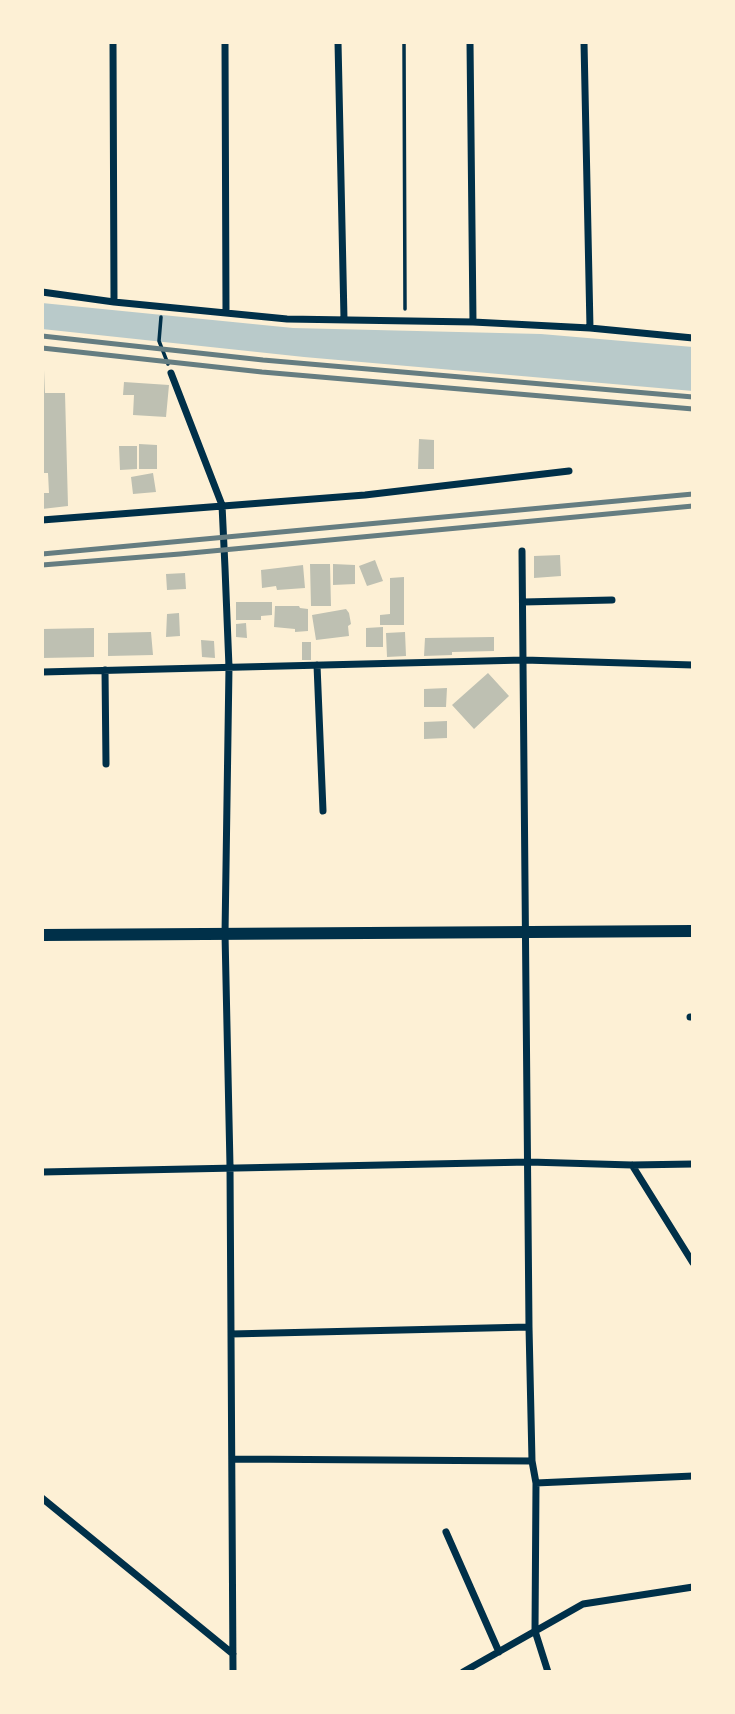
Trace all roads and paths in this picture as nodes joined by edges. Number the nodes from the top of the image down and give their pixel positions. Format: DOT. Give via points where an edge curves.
graph roads {
  1 [pos="113,42"];
  2 [pos="225,42"];
  3 [pos="338,42"];
  4 [pos="404,42"];
  5 [pos="470,42"];
  6 [pos="584,42"];
  7 [pos="42,292"];
  8 [pos="114,302"];
  9 [pos="162,306"];
  10 [pos="226,312"];
  11 [pos="344,319"];
  12 [pos="405,320"];
  13 [pos="473,322"];
  14 [pos="590,328"];
  15 [pos="693,338"];
  16 [pos="171,373"];
  17 [pos="569,471"];
  18 [pos="222,505"];
  19 [pos="42,520"];
  20 [pos="522,551"];
  21 [pos="612,600"];
  22 [pos="523,602"];
  23 [pos="524,660"];
  24 [pos="317,665"];
  25 [pos="693,665"];
  26 [pos="229,667"];
  27 [pos="105,670"];
  28 [pos="42,672"];
  29 [pos="106,764"];
  30 [pos="323,811"];
  31 [pos="527,931"];
  32 [pos="693,931"];
  33 [pos="225,934"];
  34 [pos="42,935"];
  35 [pos="530,1162"];
  36 [pos="693,1164"];
  37 [pos="632,1165"];
  38 [pos="230,1166"];
  39 [pos="42,1172"];
  40 [pos="693,1263"];
  41 [pos="529,1326"];
  42 [pos="231,1334"];
  43 [pos="232,1458"];
  44 [pos="532,1461"];
  45 [pos="693,1476"];
  46 [pos="536,1483"];
  47 [pos="42,1497"];
  48 [pos="446,1532"];
  49 [pos="693,1587"];
  50 [pos="535,1631"];
  51 [pos="499,1652"];
  52 [pos="233,1654"];
  53 [pos="233,1672"];
  54 [pos="463,1672"];
  55 [pos="548,1672"];
  1 -- 8 [label="street"];
  2 -- 10 [label="street"];
  3 -- 11 [label="street"];
  4 -- 12 [label="path"];
  5 -- 13 [label="street"];
  6 -- 14 [label="street"];
  7 -- 8 [label="street"];
  8 -- 9 [label="street"];
  9 -- 10 [label="street"];
  9 -- 16 [label="path" via="159,341"];
  10 -- 11 [label="street"];
  11 -- 12 [label="street"];
  12 -- 13 [label="street"];
  13 -- 14 [label="street"];
  14 -- 15 [label="street"];
  16 -- 18 [label="street"];
  17 -- 18 [label="street" via="365,495"];
  18 -- 19 [label="street"];
  18 -- 26 [label="street"];
  20 -- 22 [label="street"];
  21 -- 22 [label="street"];
  22 -- 23 [label="street"];
  23 -- 24 [label="street"];
  23 -- 25 [label="street"];
  23 -- 31 [label="street"];
  24 -- 26 [label="street"];
  24 -- 30 [label="street"];
  26 -- 27 [label="street"];
  26 -- 33 [label="street"];
  27 -- 28 [label="street"];
  27 -- 29 [label="street"];
  31 -- 32 [label="street"];
  31 -- 33 [label="street"];
  31 -- 35 [label="street"];
  33 -- 34 [label="street"];
  33 -- 38 [label="street"];
  35 -- 37 [label="street"];
  35 -- 38 [label="street"];
  35 -- 41 [label="street"];
  36 -- 37 [label="street"];
  37 -- 40 [label="street"];
  38 -- 39 [label="street"];
  38 -- 42 [label="street"];
  41 -- 42 [label="street"];
  41 -- 44 [label="street"];
  42 -- 43 [label="street"];
  43 -- 44 [label="street"];
  43 -- 52 [label="street"];
  44 -- 46 [label="street"];
  45 -- 46 [label="street"];
  46 -- 50 [label="street"];
  47 -- 52 [label="street"];
  48 -- 51 [label="street"];
  49 -- 50 [label="street" via="583,1604"];
  50 -- 51 [label="street"];
  50 -- 55 [label="street"];
  51 -- 54 [label="street"];
  52 -- 53 [label="street"];
}
